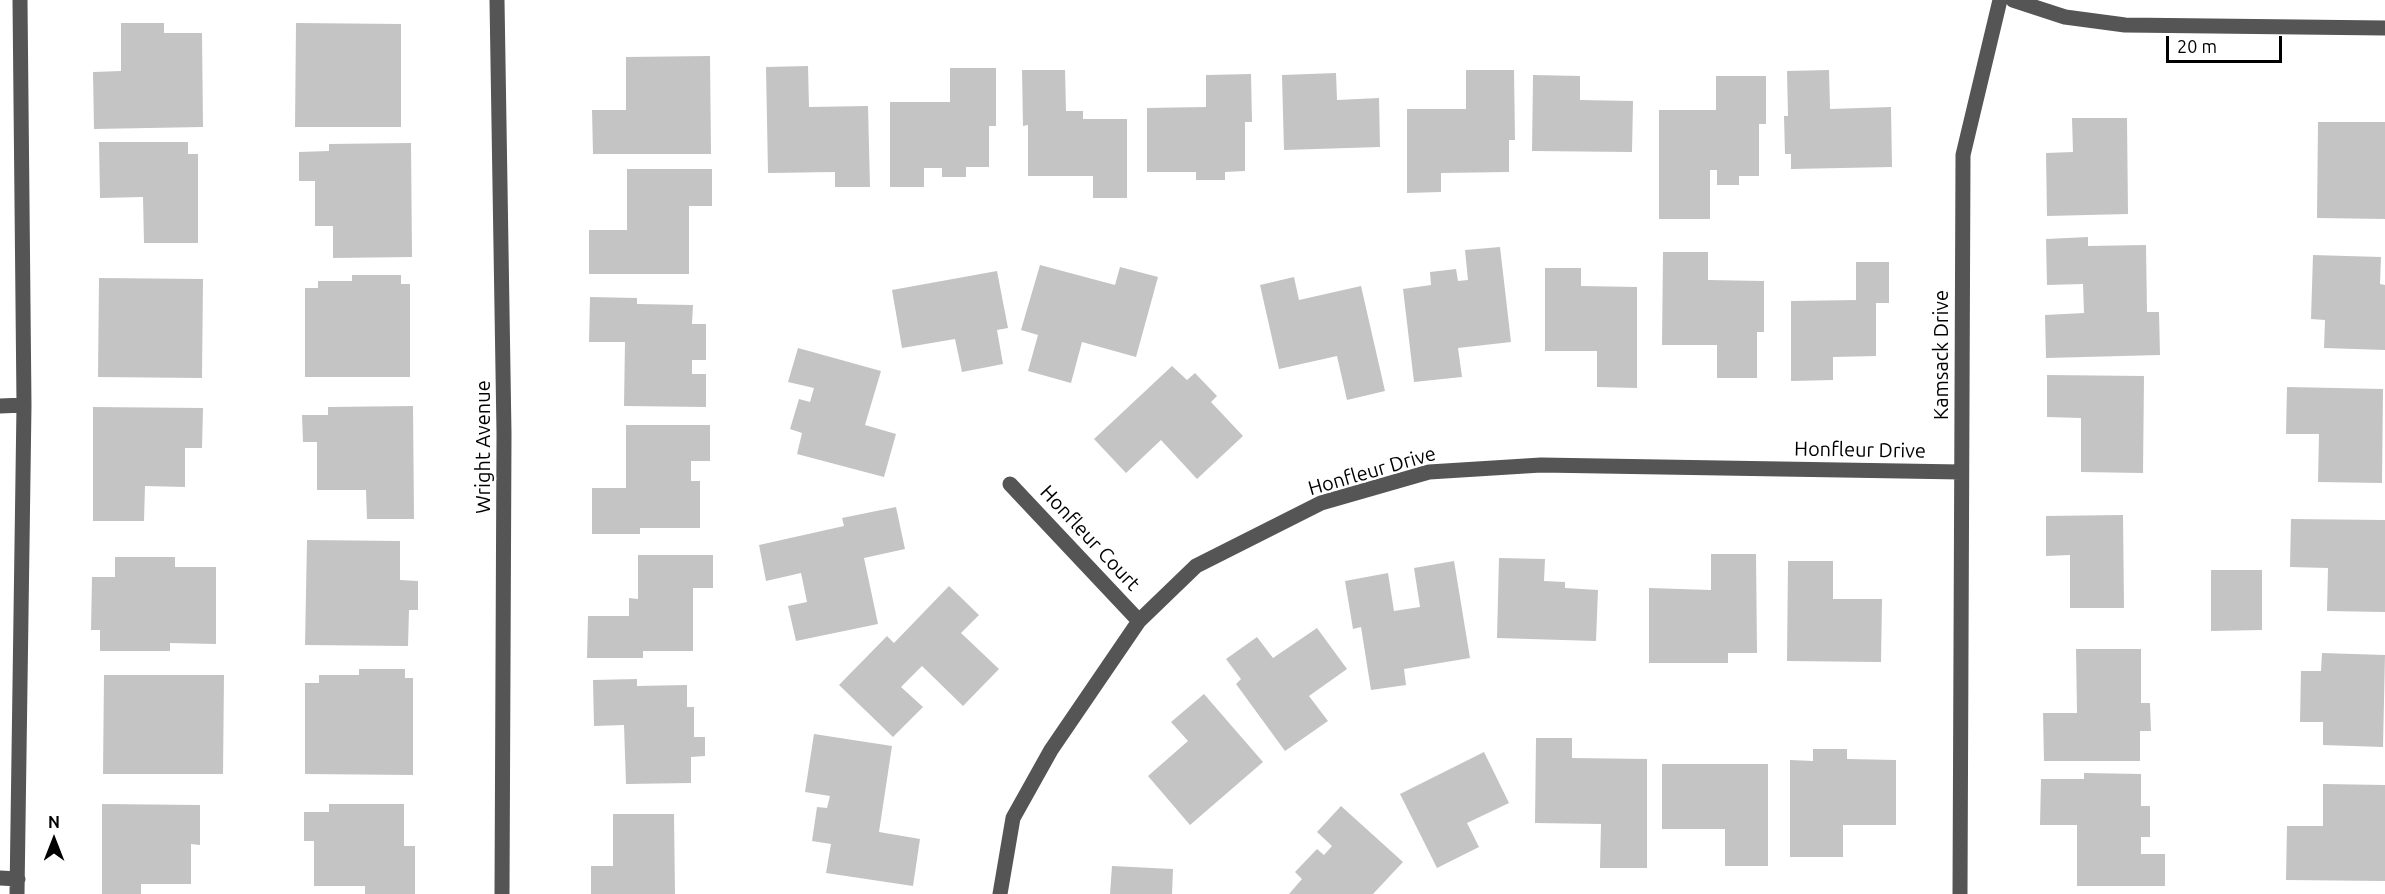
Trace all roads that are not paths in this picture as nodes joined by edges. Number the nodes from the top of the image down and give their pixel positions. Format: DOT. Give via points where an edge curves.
graph roads {
  1 [pos="20,0"];
  2 [pos="497,0"];
  3 [pos="2000,0"];
  4 [pos="2013,0"];
  5 [pos="2385,28"];
  6 [pos="24,405"];
  7 [pos="0,406"];
  8 [pos="1961,472"];
  9 [pos="1010,484"];
  10 [pos="1139,621"];
  11 [pos="0,878"];
  12 [pos="17,886"];
  13 [pos="502,894"];
  14 [pos="1000,894"];
  15 [pos="1960,894"];
  1 -- 6 [label="street"];
  2 -- 13 [label="street, Wright Avenue" via="504,432"];
  3 -- 8 [label="street, Kamsack Drive" via="1963,155"];
  4 -- 5 [label="street" via="2066,17 2125,25"];
  6 -- 7 [label="street"];
  6 -- 12 [label="street"];
  8 -- 10 [label="street, Honfleur Drive" via="1541,465 1429,472 1321,503 1196,566"];
  8 -- 15 [label="street, Kamsack Drive"];
  9 -- 10 [label="street, Honfleur Court"];
  10 -- 14 [label="street, Honfleur Drive" via="1050,750 1013,818"];
  11 -- 12 [label="street"];
}
